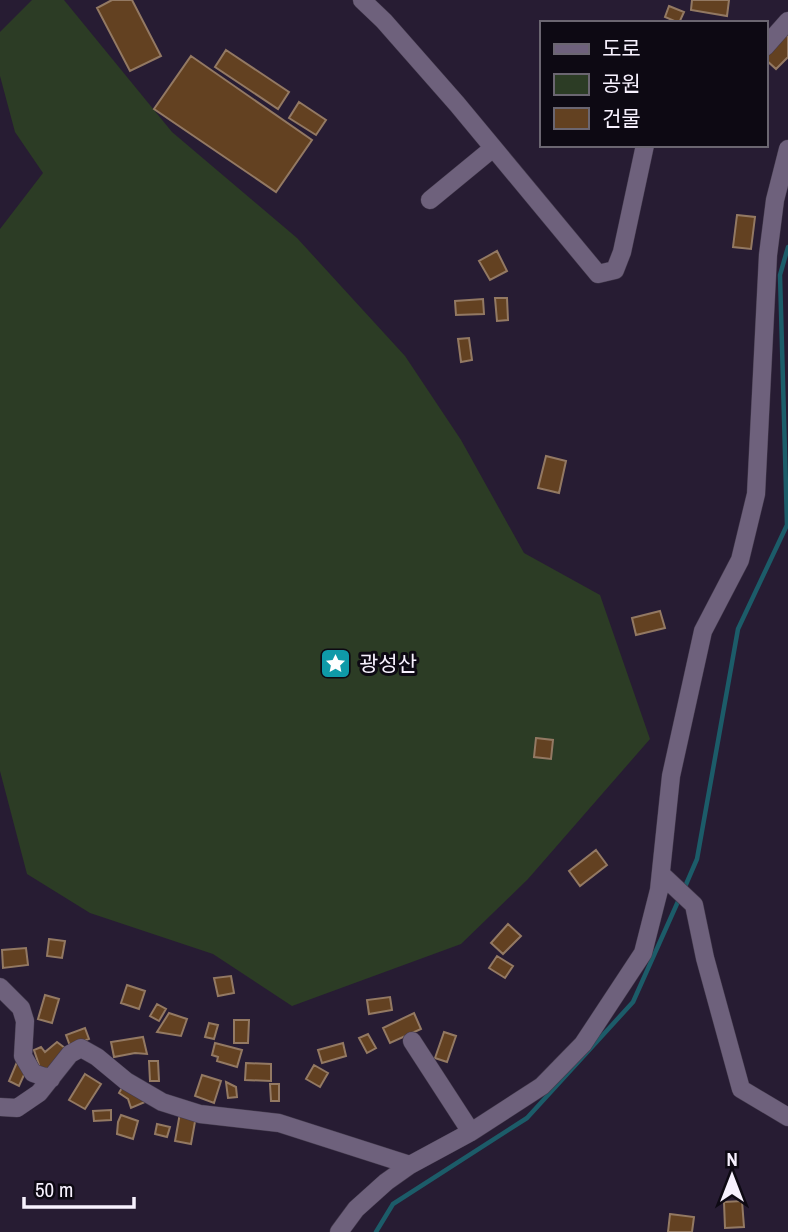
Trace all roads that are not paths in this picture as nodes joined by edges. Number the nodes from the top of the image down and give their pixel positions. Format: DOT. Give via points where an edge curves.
graph roads {
  1 [pos="362,0"];
  2 [pos="788,21"];
  3 [pos="767,45"];
  4 [pos="645,147"];
  5 [pos="492,149"];
  6 [pos="788,149"];
  7 [pos="430,200"];
  8 [pos="661,874"];
  9 [pos="0,987"];
  10 [pos="412,1041"];
  11 [pos="51,1079"];
  12 [pos="0,1107"];
  13 [pos="788,1117"];
  14 [pos="471,1132"];
  15 [pos="410,1165"];
  16 [pos="340,1232"];
  1 -- 5 [label="street" via="394,31"];
  2 -- 3 [label="street"];
  4 -- 5 [label="street" via="619,261 615,270 598,274"];
  5 -- 7 [label="street"];
  6 -- 8 [label="street" via="768,255 756,494 740,560 703,631 671,776"];
  8 -- 13 [label="street" via="694,905 741,1089"];
  8 -- 14 [label="street" via="643,953 583,1044 542,1086"];
  9 -- 11 [label="street" via="21,1008 23,1056 33,1073"];
  10 -- 14 [label="street"];
  11 -- 12 [label="street" via="17,1108"];
  11 -- 15 [label="street" via="70,1054 81,1048 162,1102 200,1114 279,1123"];
  14 -- 15 [label="street"];
  15 -- 16 [label="street" via="356,1209"];
}
